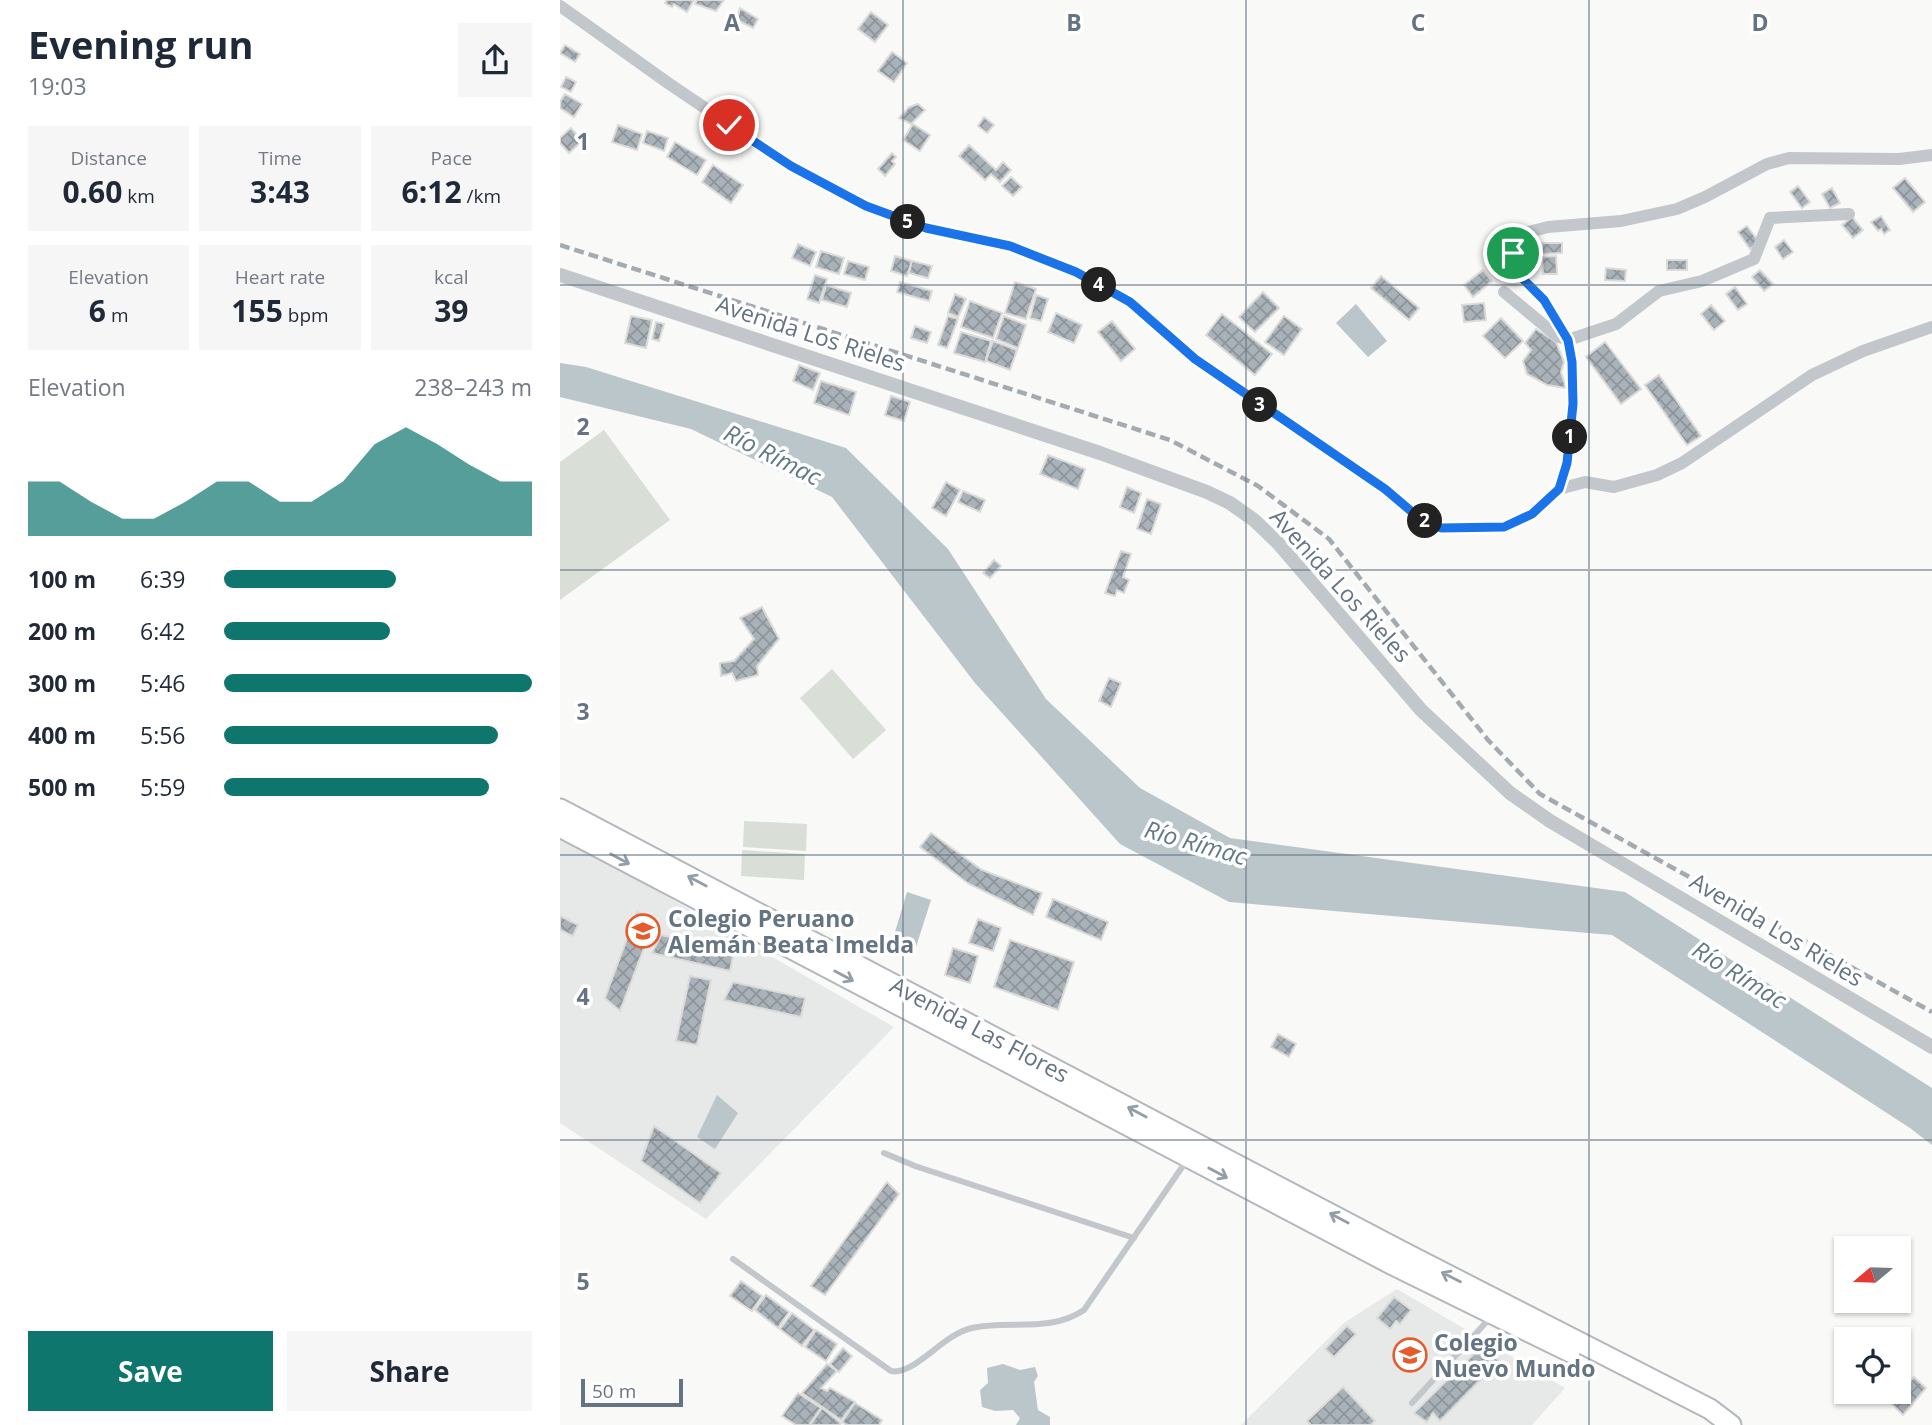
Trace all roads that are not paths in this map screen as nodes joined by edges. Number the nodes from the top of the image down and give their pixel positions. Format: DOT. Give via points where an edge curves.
graph roads {
  1 [pos="560,6"];
  2 [pos="1932,155"];
  3 [pos="1849,214"];
  4 [pos="560,275"];
  5 [pos="1504,292"];
  6 [pos="1932,327"];
  7 [pos="1568,340"];
  8 [pos="1559,489"];
  9 [pos="560,809"];
  10 [pos="560,827"];
  11 [pos="917,1005"];
  12 [pos="1932,1047"];
  13 [pos="1193,1150"];
  14 [pos="884,1153"];
  15 [pos="1134,1238"];
  16 [pos="733,1259"];
  17 [pos="1499,1309"];
  18 [pos="1412,1403"];
  19 [pos="1710,1425"];
  20 [pos="1731,1425"];
  1 -- 8 [label="street" via="791,166 866,206 926,228 1010,246 1076,272 1130,302 1195,359 1385,489 1418,517 1441,528 1504,527 1532,514"];
  2 -- 7 [label="street" via="1789,158 1767,164 1677,209 1525,233 1513,253 1516,267 1544,300"];
  3 -- 7 [label="street" via="1770,218 1754,259 1702,281 1659,291 1616,324"];
  4 -- 12 [label="street, Avenida Los Rieles" via="1100,453 1230,503 1278,543 1421,710 1510,793"];
  5 -- 7 [label="street"];
  6 -- 8 [label="street" via="1812,375 1657,475 1614,486 1585,482"];
  7 -- 8 [label="street" via="1573,369 1572,424"];
  11 -- 9 [label="highway, Avenida Las Flores, one-way"];
  10 -- 11 [label="highway, Avenida Las Flores, one-way"];
  11 -- 13 [label="highway, Avenida Las Flores"];
  13 -- 15 [label="lane"];
  13 -- 17 [label="highway, Avenida Las Flores"];
  14 -- 15 [label="lane"];
  15 -- 16 [label="lane" via="1084,1310 1071,1319 971,1328 947,1339 900,1373"];
  17 -- 18 [label="lane"];
  17 -- 19 [label="highway"];
  17 -- 20 [label="highway" via="1710,1409"];
}
